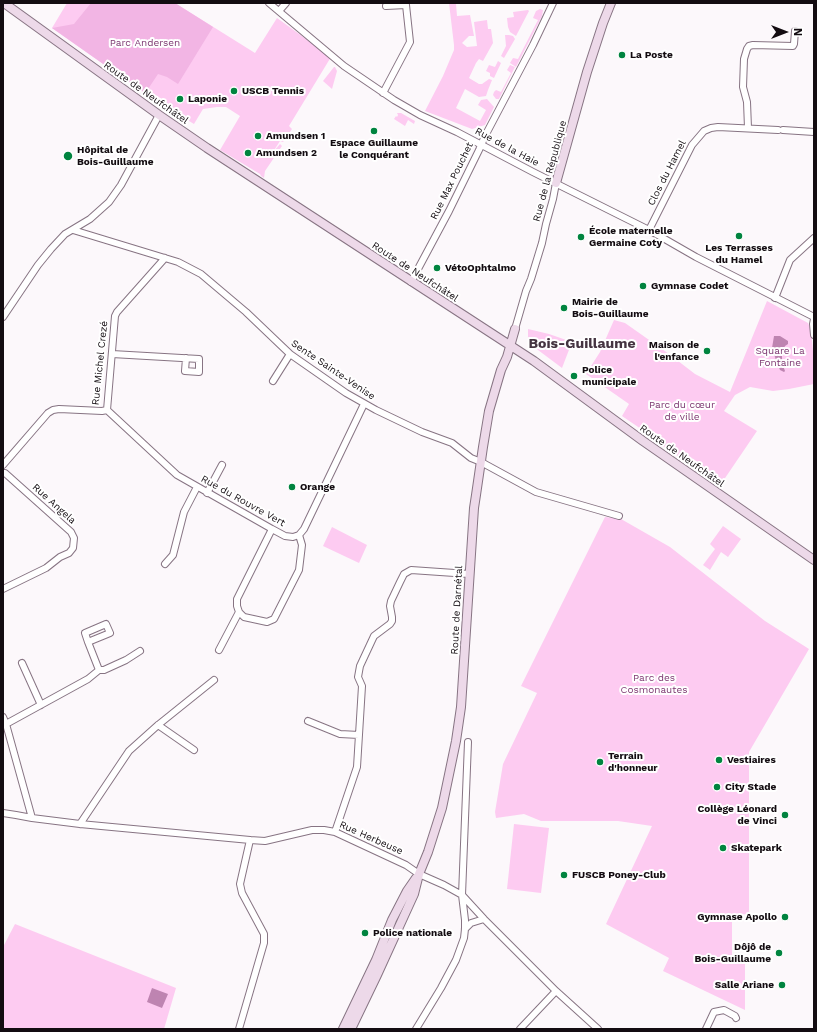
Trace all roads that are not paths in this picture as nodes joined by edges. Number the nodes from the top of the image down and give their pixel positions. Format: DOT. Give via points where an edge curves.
graph roads {
  1 [pos="4,3"];
  2 [pos="269,3"];
  3 [pos="286,3"];
  4 [pos="553,3"];
  5 [pos="611,3"];
  6 [pos="386,6"];
  7 [pos="279,11"];
  8 [pos="795,31"];
  9 [pos="383,93"];
  10 [pos="158,115"];
  11 [pos="748,128"];
  12 [pos="814,132"];
  13 [pos="481,144"];
  14 [pos="556,183"];
  15 [pos="73,230"];
  16 [pos="649,230"];
  17 [pos="814,238"];
  18 [pos="165,258"];
  19 [pos="411,282"];
  20 [pos="775,298"];
  21 [pos="3,316"];
  22 [pos="814,318"];
  23 [pos="515,329"];
  24 [pos="814,335"];
  25 [pos="510,346"];
  26 [pos="112,354"];
  27 [pos="290,354"];
  28 [pos="186,358"];
  29 [pos="273,381"];
  30 [pos="364,404"];
  31 [pos="107,410"];
  32 [pos="481,462"];
  33 [pos="3,464"];
  34 [pos="222,465"];
  35 [pos="3,472"];
  36 [pos="197,487"];
  37 [pos="207,493"];
  38 [pos="619,516"];
  39 [pos="272,529"];
  40 [pos="299,535"];
  41 [pos="814,560"];
  42 [pos="165,564"];
  43 [pos="469,574"];
  44 [pos="3,590"];
  45 [pos="239,612"];
  46 [pos="88,642"];
  47 [pos="219,650"];
  48 [pos="140,652"];
  49 [pos="22,663"];
  50 [pos="99,670"];
  51 [pos="214,680"];
  52 [pos="41,705"];
  53 [pos="3,717"];
  54 [pos="308,721"];
  55 [pos="6,724"];
  56 [pos="158,725"];
  57 [pos="359,736"];
  58 [pos="468,742"];
  59 [pos="194,750"];
  60 [pos="3,814"];
  61 [pos="32,818"];
  62 [pos="80,824"];
  63 [pos="335,832"];
  64 [pos="250,840"];
  65 [pos="419,874"];
  66 [pos="462,895"];
  67 [pos="484,919"];
  68 [pos="465,929"];
  69 [pos="556,991"];
  70 [pos="736,1018"];
  71 [pos="239,1029"];
  72 [pos="343,1029"];
  73 [pos="351,1029"];
  74 [pos="416,1029"];
  75 [pos="520,1029"];
  76 [pos="598,1029"];
  77 [pos="706,1029"];
  1 -- 10 [label="main road, Route de Neufchâtel"];
  2 -- 7 [label="street, Rue de la Haie"];
  3 -- 7 [label="street"];
  4 -- 13 [label="street, Rue Max Pouchet"];
  5 -- 14 [label="main road, Rue de la République" via="587,72"];
  6 -- 9 [label="street" via="406,5 410,42"];
  7 -- 9 [label="street, Rue de la Haie" via="344,66"];
  8 -- 11 [label="street" via="793,46 753,45 746,49 744,88"];
  9 -- 13 [label="street, Rue de la Haie" via="420,115"];
  10 -- 15 [label="street" via="121,185 109,202"];
  10 -- 19 [label="main road, Route de Neufchâtel"];
  11 -- 12 [label="street, Clos du Hamel"];
  11 -- 16 [label="street, Clos du Hamel" via="718,127 704,131 692,145"];
  13 -- 14 [label="street, Rue de la Haie"];
  13 -- 19 [label="street, Rue Max Pouchet"];
  14 -- 16 [label="street, Rue de la Haie"];
  14 -- 23 [label="street, Rue de la République" via="542,244"];
  15 -- 18 [label="street, Sente Sainte-Venise"];
  15 -- 21 [label="street" via="65,234 42,260"];
  16 -- 20 [label="street, Rue de la Haie"];
  17 -- 20 [label="street" via="790,260"];
  18 -- 26 [label="street, Rue Michel Crezé" via="117,312 114,320"];
  18 -- 27 [label="street, Sente Sainte-Venise" via="201,274"];
  19 -- 25 [label="main road, Route de Neufchâtel"];
  20 -- 22 [label="street, Rue de la Haie"];
  22 -- 24 [label="street"];
  23 -- 25 [label="main road, Rue de la République"];
  25 -- 32 [label="main road, Route de Darnétal" via="490,411"];
  25 -- 41 [label="main road, Route de Neufchâtel"];
  26 -- 28 [label="street"];
  26 -- 31 [label="street, Rue Michel Crezé"];
  27 -- 29 [label="street"];
  27 -- 30 [label="street, Sente Sainte-Venise"];
  30 -- 32 [label="street, Sente Sainte-Venise" via="452,443 468,456"];
  30 -- 40 [label="street"];
  31 -- 33 [label="street, Rue Michel Crezé" via="53,410"];
  31 -- 36 [label="street, Rue du Rouvre Vert" via="177,475"];
  32 -- 38 [label="street, Sente Sainte-Venise" via="536,492"];
  32 -- 43 [label="main road, Route de Darnétal" via="472,516"];
  34 -- 37 [label="street"];
  35 -- 44 [label="street, Rue Angela" via="71,532 74,543 70,553"];
  36 -- 37 [label="street, Rue du Rouvre Vert"];
  36 -- 42 [label="street" via="184,512 173,555"];
  37 -- 39 [label="street, Rue du Rouvre Vert"];
  39 -- 40 [label="street, Rue du Rouvre Vert" via="285,536"];
  39 -- 45 [label="street" via="237,599"];
  40 -- 45 [label="street" via="302,545 299,570 274,619 267,622 244,617"];
  43 -- 57 [label="street" via="411,570 404,574 391,601 392,622 374,636 360,666 358,676 362,686"];
  43 -- 65 [label="main road, Route de Darnétal" via="461,707 456,741 442,808"];
  45 -- 47 [label="street"];
  46 -- 50 [label="street"];
  48 -- 50 [label="street" via="104,670"];
  49 -- 52 [label="street"];
  50 -- 52 [label="street" via="88,679"];
  51 -- 56 [label="street"];
  52 -- 55 [label="street"];
  53 -- 55 [label="street"];
  54 -- 57 [label="street" via="340,734"];
  55 -- 61 [label="street"];
  56 -- 59 [label="street"];
  56 -- 62 [label="street" via="129,750"];
  57 -- 63 [label="street" via="357,767"];
  58 -- 66 [label="street"];
  60 -- 61 [label="street, Rue Herbeuse"];
  61 -- 62 [label="street, Rue Herbeuse"];
  62 -- 64 [label="street, Rue Herbeuse"];
  63 -- 64 [label="street, Rue Herbeuse" via="312,830 265,841"];
  63 -- 65 [label="street, Rue Herbeuse" via="406,865"];
  64 -- 71 [label="street" via="240,884 242,893 264,934 264,943"];
  65 -- 66 [label="street, Rue Herbeuse"];
  65 -- 72 [label="main road, Route de Darnétal" via="392,920"];
  65 -- 73 [label="main road, Route de Darnétal" via="414,894"];
  66 -- 67 [label="street, Rue Herbeuse"];
  66 -- 68 [label="street"];
  67 -- 68 [label="street" via="472,923"];
  67 -- 69 [label="street, Rue Herbeuse"];
  68 -- 74 [label="street" via="456,960"];
  69 -- 75 [label="street"];
  69 -- 76 [label="street, Rue Herbeuse"];
  70 -- 77 [label="street" via="724,1010 714,1012"];
}
